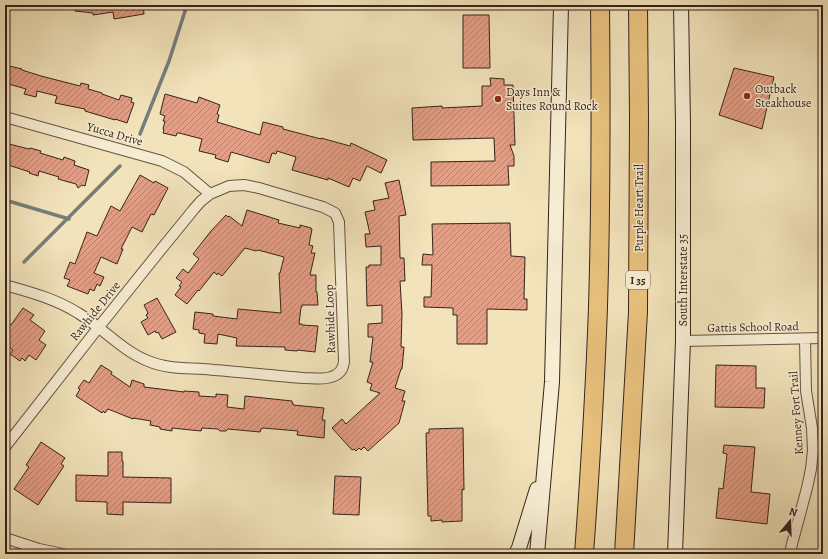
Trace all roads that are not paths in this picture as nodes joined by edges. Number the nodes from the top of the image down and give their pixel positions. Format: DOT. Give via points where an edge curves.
graph roads {
  1 [pos="561,5"];
  2 [pos="600,5"];
  3 [pos="638,5"];
  4 [pos="681,5"];
  5 [pos="5,116"];
  6 [pos="210,194"];
  7 [pos="5,285"];
  8 [pos="98,328"];
  9 [pos="823,338"];
  10 [pos="805,339"];
  11 [pos="683,341"];
  12 [pos="548,434"];
  13 [pos="5,447"];
  14 [pos="5,538"];
  15 [pos="63,554"];
  16 [pos="516,554"];
  17 [pos="537,554"];
  18 [pos="584,554"];
  19 [pos="624,554"];
  20 [pos="675,554"];
  21 [pos="790,554"];
  1 -- 12 [label="main road" via="552,382"];
  2 -- 18 [label="highway" via="598,306"];
  3 -- 19 [label="highway, Purple Heart Trail / I 35" via="638,312"];
  4 -- 11 [label="main road, South Interstate 35"];
  5 -- 6 [label="street, Yucca Drive" via="162,161 184,172"];
  6 -- 8 [label="street, Rawhide Drive" via="194,209"];
  6 -- 8 [label="street, Rawhide Loop" via="229,186 244,185 323,207 334,213 339,222 340,243 344,362 340,371 333,377 324,379 173,367 148,361 132,353"];
  7 -- 8 [label="street, Rawhide Loop" via="56,301 79,313"];
  8 -- 13 [label="street, Rawhide Drive"];
  9 -- 10 [label="street, Gattis School Road"];
  10 -- 11 [label="street, Gattis School Road"];
  10 -- 21 [label="street, Kenney Fort Trail" via="806,391 813,450 808,483"];
  11 -- 20 [label="main road, South Interstate 35"];
  12 -- 16 [label="main road" via="538,483"];
  12 -- 17 [label="main road"];
  14 -- 15 [label="street"];
}
